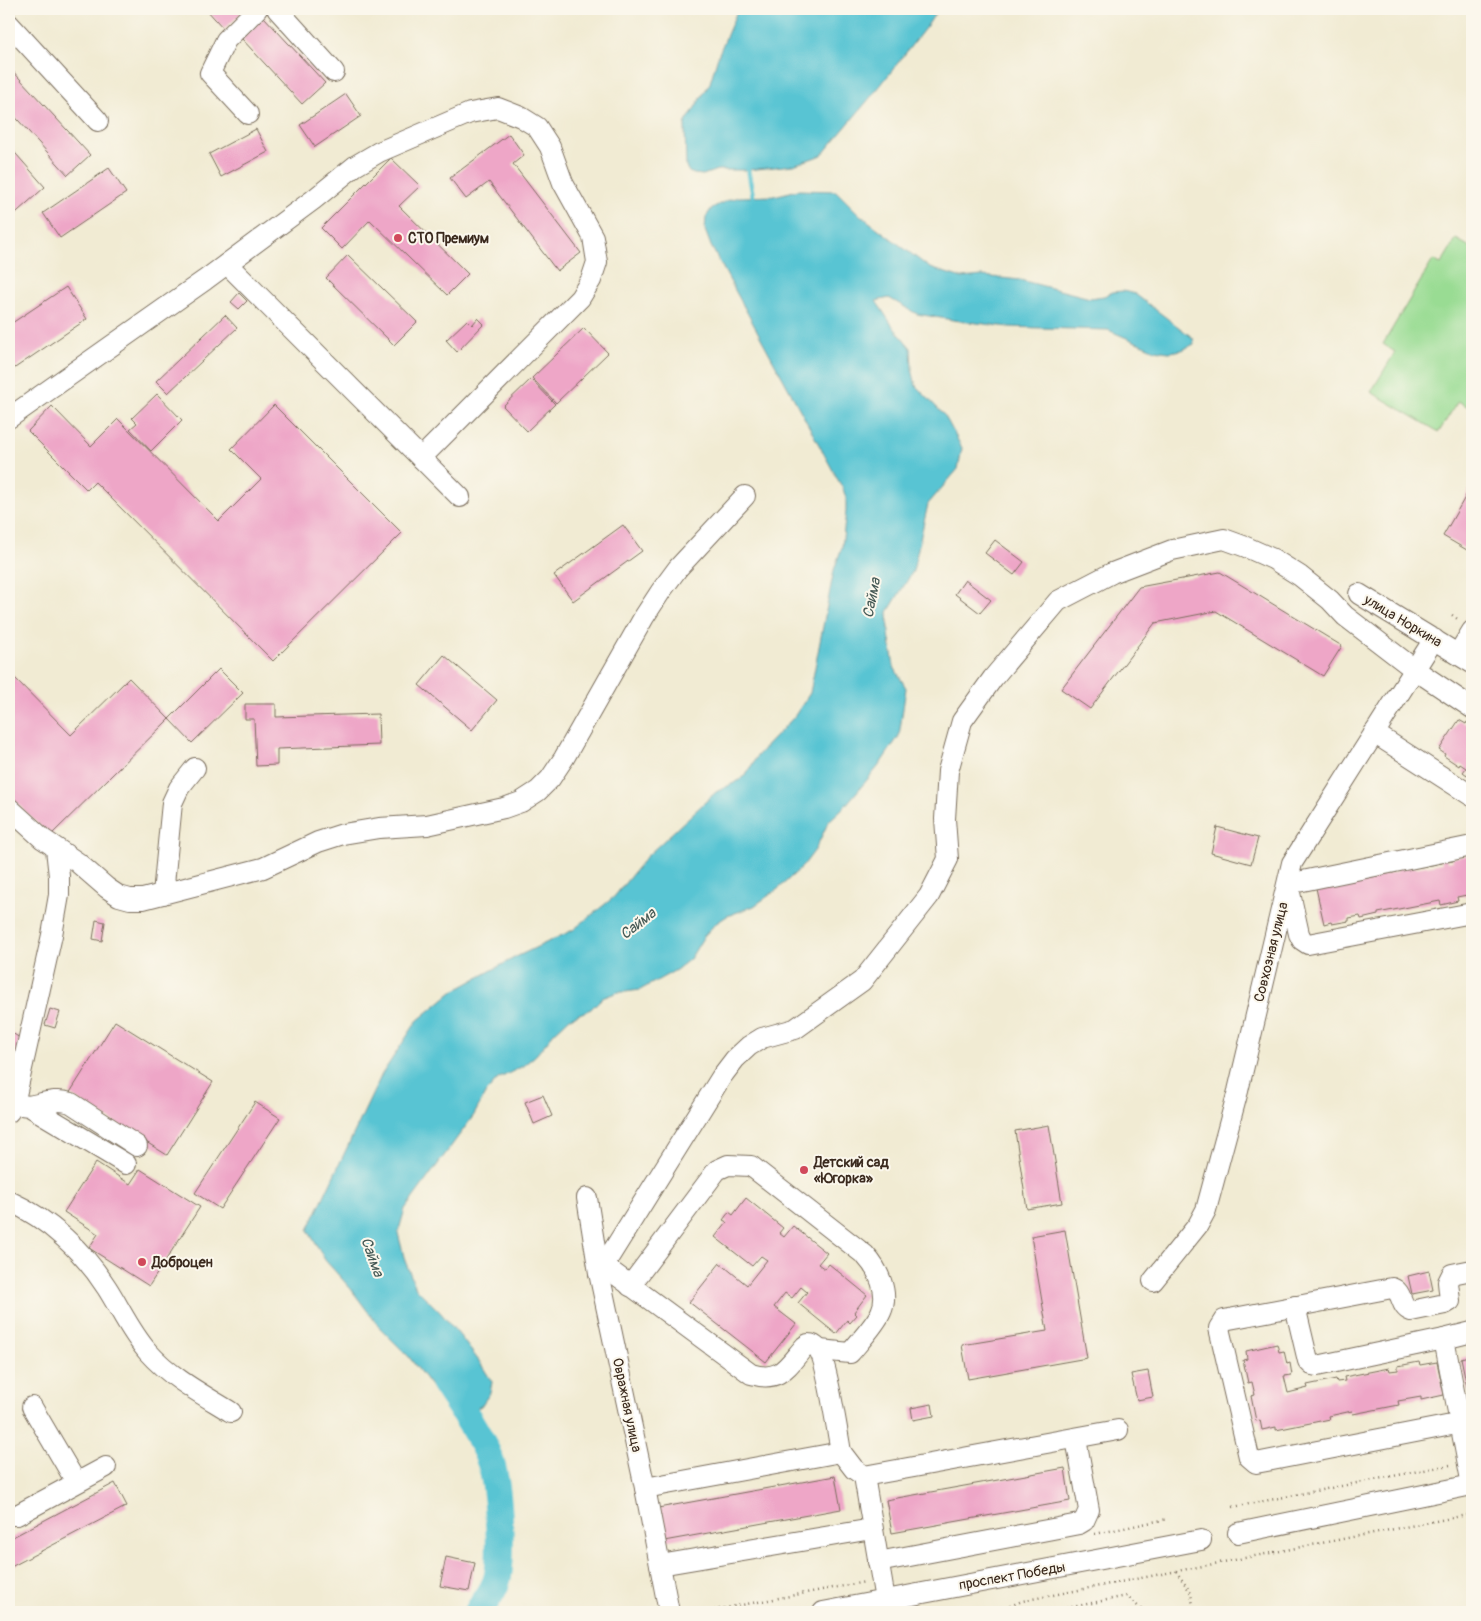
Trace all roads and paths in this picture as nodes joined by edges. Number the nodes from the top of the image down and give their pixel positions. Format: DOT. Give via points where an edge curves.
graph roads {
  1 [pos="256,9"];
  2 [pos="277,9"];
  3 [pos="9,24"];
  4 [pos="334,72"];
  5 [pos="248,114"];
  6 [pos="98,121"];
  7 [pos="228,264"];
  8 [pos="9,418"];
  9 [pos="421,458"];
  10 [pos="745,496"];
  11 [pos="460,497"];
  12 [pos="1359,594"];
  13 [pos="1472,631"];
  14 [pos="1434,640"];
  15 [pos="1465,659"];
  16 [pos="1414,669"];
  17 [pos="1472,708"];
  18 [pos="1374,733"];
  19 [pos="195,768"];
  20 [pos="1472,796"];
  21 [pos="9,808"];
  22 [pos="1472,846"];
  23 [pos="56,849"];
  24 [pos="1288,884"];
  25 [pos="163,894"];
  26 [pos="1472,913"];
  27 [pos="15,1065"];
  28 [pos="17,1107"];
  29 [pos="137,1146"];
  30 [pos="126,1164"];
  31 [pos="586,1198"];
  32 [pos="9,1201"];
  33 [pos="601,1269"];
  34 [pos="1472,1270"];
  35 [pos="1153,1281"];
  36 [pos="630,1286"];
  37 [pos="1295,1306"];
  38 [pos="1472,1332"];
  39 [pos="1444,1339"];
  40 [pos="820,1350"];
  41 [pos="850,1353"];
  42 [pos="828,1383"];
  43 [pos="32,1406"];
  44 [pos="232,1412"];
  45 [pos="1466,1422"];
  46 [pos="1118,1430"];
  47 [pos="1076,1439"];
  48 [pos="841,1452"];
  49 [pos="1468,1461"];
  50 [pos="106,1467"];
  51 [pos="864,1476"];
  52 [pos="76,1482"];
  53 [pos="1472,1485"];
  54 [pos="645,1488"];
  55 [pos="1233,1508"];
  56 [pos="1472,1514"];
  57 [pos="9,1515"];
  58 [pos="872,1530"];
  59 [pos="1238,1533"];
  60 [pos="1201,1540"];
  61 [pos="878,1562"];
  62 [pos="660,1565"];
  63 [pos="1176,1570"];
  64 [pos="894,1603"];
  65 [pos="669,1612"];
  66 [pos="823,1612"];
  67 [pos="996,1612"];
  68 [pos="1047,1612"];
  69 [pos="1144,1612"];
  70 [pos="1194,1612"];
  1 -- 5 [label="street" via="226,40 210,73"];
  2 -- 4 [label="street"];
  3 -- 6 [label="street"];
  7 -- 8 [label="street"];
  7 -- 9 [label="street"];
  7 -- 9 [label="street" via="355,166 379,152 470,113 498,108 537,127 550,147 563,183 593,237 597,262 591,280 580,298"];
  9 -- 11 [label="street"];
  10 -- 25 [label="street" via="678,568 644,617 564,758 538,791 504,808 426,825 343,834 263,868"];
  12 -- 14 [label="street, улица Норкина"];
  13 -- 15 [label="street"];
  14 -- 15 [label="street, улица Норкина"];
  14 -- 16 [label="street, Совхозная улица"];
  16 -- 17 [label="street"];
  16 -- 18 [label="street, Совхозная улица"];
  16 -- 33 [label="street" via="1345,616 1300,576 1273,559 1224,539 1172,550 1112,573 1058,602 993,678 962,721 948,771 945,819 948,859 929,896 862,980 795,1029 762,1038 735,1059"];
  18 -- 20 [label="street"];
  18 -- 24 [label="street, Совхозная улица" via="1292,863"];
  19 -- 25 [label="street" via="172,803"];
  21 -- 23 [label="street"];
  22 -- 24 [label="street"];
  23 -- 25 [label="street" via="119,896 143,899"];
  23 -- 27 [label="street" via="59,876 52,935"];
  24 -- 26 [label="street" via="1298,934 1308,944"];
  24 -- 35 [label="street, Совхозная улица" via="1206,1210 1198,1226"];
  27 -- 28 [label="street"];
  28 -- 29 [label="street" via="65,1101"];
  28 -- 30 [label="street"];
  31 -- 33 [label="street, Овражная улица"];
  32 -- 44 [label="street" via="42,1220 88,1263 138,1339 160,1364"];
  33 -- 36 [label="street"];
  33 -- 54 [label="street, Овражная улица"];
  34 -- 37 [label="street" via="1452,1274 1450,1301 1411,1311 1405,1308 1399,1292 1392,1288"];
  36 -- 40 [label="street" via="750,1374 774,1376 785,1370 808,1344"];
  36 -- 41 [label="street" via="717,1170 728,1165 751,1166 864,1255 875,1268 882,1286 881,1313"];
  37 -- 39 [label="street" via="1308,1361 1312,1365"];
  37 -- 45 [label="street" via="1224,1320 1218,1328 1252,1461 1256,1463"];
  38 -- 39 [label="street"];
  39 -- 45 [label="street"];
  40 -- 41 [label="street"];
  40 -- 42 [label="street"];
  41 -- 42 [label="street"];
  42 -- 48 [label="street"];
  43 -- 52 [label="street"];
  45 -- 49 [label="street"];
  46 -- 47 [label="street"];
  47 -- 51 [label="street"];
  47 -- 61 [label="street" via="1089,1510 1084,1522"];
  48 -- 51 [label="street"];
  48 -- 54 [label="street"];
  49 -- 53 [label="street"];
  49 -- 55 [label="path"];
  50 -- 52 [label="street"];
  51 -- 58 [label="street"];
  52 -- 57 [label="street" via="17,1515"];
  53 -- 59 [label="street"];
  54 -- 62 [label="street, Овражная улица"];
  56 -- 63 [label="path"];
  58 -- 61 [label="street"];
  58 -- 62 [label="street"];
  60 -- 64 [label="street, проспект Победы"];
  61 -- 64 [label="street"];
  62 -- 65 [label="street, Овражная улица"];
  63 -- 67 [label="path" via="1022,1601"];
  63 -- 70 [label="path" via="1191,1593"];
  64 -- 66 [label="street, проспект Победы"];
  68 -- 69 [label="path" via="1127,1596"];
}
